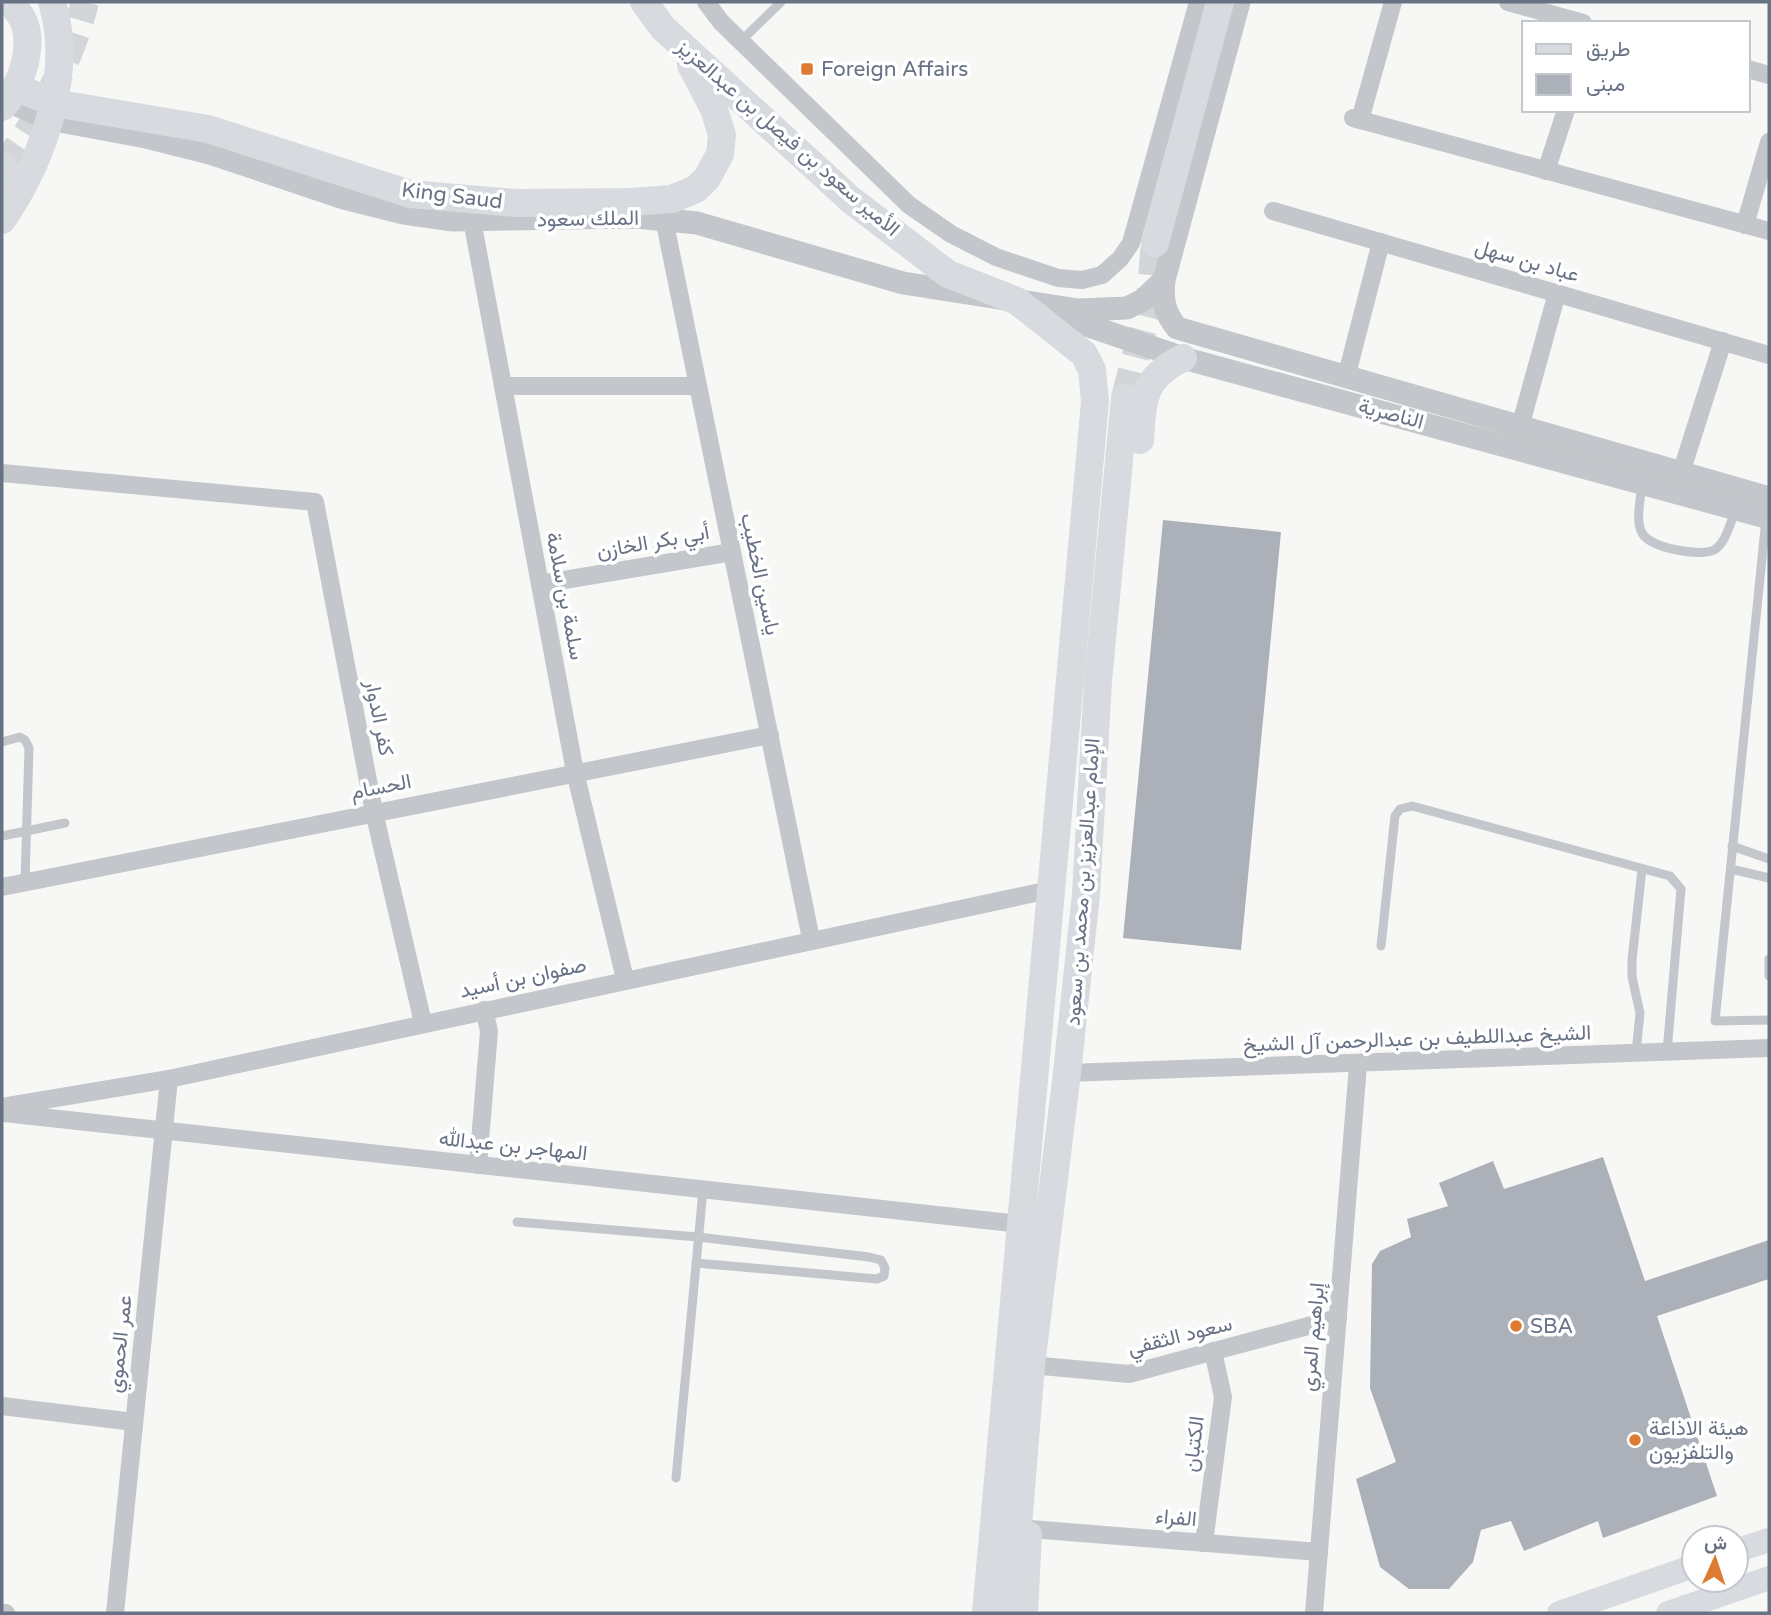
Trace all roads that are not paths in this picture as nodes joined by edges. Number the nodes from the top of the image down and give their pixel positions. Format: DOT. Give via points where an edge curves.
graph roads {
  1 [pos="10,2"];
  2 [pos="52,2"];
  3 [pos="644,2"];
  4 [pos="706,2"];
  5 [pos="781,2"];
  6 [pos="1198,2"];
  7 [pos="1220,2"];
  8 [pos="1239,2"];
  9 [pos="1393,2"];
  10 [pos="1508,2"];
  11 [pos="1576,21"];
  12 [pos="741,41"];
  13 [pos="680,44"];
  14 [pos="1750,70"];
  15 [pos="1769,75"];
  16 [pos="9,98"];
  17 [pos="51,111"];
  18 [pos="1565,112"];
  19 [pos="1769,142"];
  20 [pos="2,164"];
  21 [pos="1546,171"];
  22 [pos="390,199"];
  23 [pos="1273,211"];
  24 [pos="3,218"];
  25 [pos="664,219"];
  26 [pos="472,220"];
  27 [pos="1745,225"];
  28 [pos="1769,232"];
  29 [pos="1381,242"];
  30 [pos="1155,243"];
  31 [pos="1164,280"];
  32 [pos="1557,293"];
  33 [pos="1017,301"];
  34 [pos="1723,341"];
  35 [pos="1769,355"];
  36 [pos="1183,358"];
  37 [pos="1346,378"];
  38 [pos="503,386"];
  39 [pos="698,386"];
  40 [pos="1125,398"];
  41 [pos="1095,402"];
  42 [pos="1520,427"];
  43 [pos="2,473"];
  44 [pos="1681,473"];
  45 [pos="1643,482"];
  46 [pos="1737,509"];
  47 [pos="1768,511"];
  48 [pos="732,551"];
  49 [pos="540,584"];
  50 [pos="770,735"];
  51 [pos="2,742"];
  52 [pos="575,772"];
  53 [pos="374,812"];
  54 [pos="65,823"];
  55 [pos="27,833"];
  56 [pos="2,836"];
  57 [pos="1732,846"];
  58 [pos="1769,859"];
  59 [pos="1642,869"];
  60 [pos="1731,869"];
  61 [pos="1769,878"];
  62 [pos="26,882"];
  63 [pos="2,887"];
  64 [pos="1054,889"];
  65 [pos="1086,894"];
  66 [pos="811,939"];
  67 [pos="1381,946"];
  68 [pos="1769,959"];
  69 [pos="1769,976"];
  70 [pos="625,979"];
  71 [pos="484,1010"];
  72 [pos="1769,1020"];
  73 [pos="423,1023"];
  74 [pos="1769,1048"];
  75 [pos="1667,1052"];
  76 [pos="1636,1054"];
  77 [pos="1358,1065"];
  78 [pos="1067,1073"];
  79 [pos="169,1079"];
  80 [pos="2,1107"];
  81 [pos="2,1113"];
  82 [pos="164,1131"];
  83 [pos="478,1165"];
  84 [pos="703,1190"];
  85 [pos="517,1222"];
  86 [pos="1020,1224"];
  87 [pos="698,1237"];
  88 [pos="696,1263"];
  89 [pos="1338,1318"];
  90 [pos="1213,1351"];
  91 [pos="1019,1359"];
  92 [pos="2,1406"];
  93 [pos="134,1422"];
  94 [pos="676,1478"];
  95 [pos="1030,1529"];
  96 [pos="1769,1539"];
  97 [pos="1204,1543"];
  98 [pos="1750,1546"];
  99 [pos="1319,1552"];
  100 [pos="1680,1571"];
  101 [pos="1769,1578"];
  102 [pos="1676,1612"];
  103 [pos="116,1613"];
  104 [pos="972,1613"];
  105 [pos="986,1613"];
  106 [pos="1011,1613"];
  107 [pos="1026,1613"];
  108 [pos="1314,1613"];
  109 [pos="1559,1613"];
  1 -- 16 [label="main road" via="25,24 27,43 24,66"];
  2 -- 17 [label="main road" via="58,57"];
  3 -- 13 [label="main road, الأمير سعود بن فيصل بن عبدالعزيز"];
  4 -- 12 [label="street"];
  5 -- 12 [label="lane"];
  6 -- 12 [label="street" via="1131,243 1102,275 1082,281 1058,278 996,257 909,205"];
  7 -- 30 [label="main road"];
  8 -- 31 [label="street"];
  9 -- 21 [label="street" via="1357,119"];
  10 -- 11 [label="street"];
  13 -- 22 [label="main road, King Saud" via="714,108 722,135 720,154 696,189 662,200 516,203"];
  13 -- 33 [label="main road, الأمير سعود بن فيصل بن عبدالعزيز" via="862,208 948,274"];
  14 -- 15 [label="street"];
  16 -- 17 [label="main road, King Saud"];
  17 -- 22 [label="main road, King Saud" via="208,129"];
  17 -- 24 [label="main road" via="38,151"];
  18 -- 21 [label="street"];
  19 -- 27 [label="street"];
  20 -- 24 [label="main road" via="11,188"];
  21 -- 27 [label="street"];
  22 -- 26 [label="street, الملك سعود" via="453,220"];
  23 -- 29 [label="street, عباد بن سهل"];
  25 -- 26 [label="street, الملك سعود"];
  25 -- 33 [label="street, الملك سعود" via="697,223 903,283"];
  25 -- 39 [label="street, ياسين الخطيب"];
  26 -- 38 [label="street, سلمة بن سلامة"];
  27 -- 28 [label="street"];
  29 -- 32 [label="street, عباد بن سهل"];
  29 -- 37 [label="street"];
  31 -- 33 [label="street, الملك سعود" via="1127,308 1078,310"];
  31 -- 37 [label="street, الناصرية" via="1162,301 1177,328"];
  32 -- 34 [label="street, عباد بن سهل"];
  32 -- 42 [label="street"];
  33 -- 36 [label="street, الناصرية"];
  33 -- 41 [label="main road, الأمير سعود بن فيصل بن عبدالعزيز" via="1084,354 1092,370"];
  34 -- 35 [label="street, عباد بن سهل"];
  34 -- 44 [label="street"];
  36 -- 45 [label="street, الناصرية"];
  36 -- 65 [label="main road" via="1160,369 1143,405 1104,784"];
  37 -- 42 [label="street, الناصرية"];
  38 -- 39 [label="street"];
  38 -- 49 [label="street, سلمة بن سلامة"];
  39 -- 48 [label="street, ياسين الخطيب"];
  40 -- 65 [label="main road, الإمام عبدالعزيز بن محمد بن سعود" via="1098,681"];
  41 -- 64 [label="main road, الإمام عبدالعزيز بن محمد بن سعود"];
  42 -- 44 [label="street, الناصرية"];
  43 -- 53 [label="street, كفر الدوار" via="314,502"];
  44 -- 47 [label="street, الناصرية"];
  45 -- 46 [label="street, الناصرية"];
  45 -- 46 [label="lane" via="1642,533 1665,548 1703,553 1715,549"];
  46 -- 47 [label="street, الناصرية"];
  47 -- 57 [label="lane"];
  48 -- 49 [label="street, أبي بكر الخازن"];
  48 -- 50 [label="street, ياسين الخطيب"];
  49 -- 52 [label="street, سلمة بن سلامة"];
  50 -- 52 [label="street, الحسام"];
  50 -- 66 [label="street, ياسين الخطيب"];
  51 -- 55 [label="lane" via="20,737 29,748"];
  52 -- 53 [label="street, الحسام"];
  52 -- 70 [label="street, سلمة بن سلامة"];
  53 -- 62 [label="street, الحسام"];
  53 -- 73 [label="street, كفر الدوار"];
  54 -- 55 [label="lane"];
  55 -- 56 [label="lane"];
  55 -- 62 [label="lane"];
  57 -- 58 [label="lane"];
  57 -- 60 [label="lane"];
  59 -- 67 [label="lane" via="1412,806 1400,809 1395,816"];
  59 -- 75 [label="lane" via="1670,876 1681,889"];
  59 -- 76 [label="lane" via="1632,960 1640,1013"];
  60 -- 61 [label="lane"];
  60 -- 72 [label="lane" via="1715,1021"];
  62 -- 63 [label="street, الحسام"];
  64 -- 66 [label="street, صفوان بن أسيد"];
  64 -- 86 [label="main road, الإمام عبدالعزيز بن محمد بن سعود"];
  65 -- 78 [label="main road, الإمام عبدالعزيز بن محمد بن سعود"];
  66 -- 70 [label="street, صفوان بن أسيد"];
  68 -- 69 [label="lane"];
  70 -- 71 [label="street, صفوان بن أسيد"];
  71 -- 73 [label="street, صفوان بن أسيد"];
  71 -- 83 [label="street" via="489,1031"];
  73 -- 79 [label="street, صفوان بن أسيد"];
  74 -- 75 [label="street, الشيخ عبداللطيف بن عبدالرحمن آل الشيخ"];
  75 -- 76 [label="street, الشيخ عبداللطيف بن عبدالرحمن آل الشيخ"];
  76 -- 77 [label="street, الشيخ عبداللطيف بن عبدالرحمن آل الشيخ"];
  77 -- 78 [label="street, الشيخ عبداللطيف بن عبدالرحمن آل الشيخ"];
  77 -- 89 [label="street, إبراهيم المري"];
  78 -- 91 [label="main road, الإمام عبدالعزيز بن محمد بن سعود"];
  79 -- 80 [label="street, صفوان بن أسيد"];
  79 -- 82 [label="street, عمر الحموي"];
  81 -- 82 [label="street, المهاجر بن عبدالله"];
  82 -- 83 [label="street, المهاجر بن عبدالله"];
  82 -- 93 [label="street, عمر الحموي"];
  83 -- 84 [label="street, المهاجر بن عبدالله"];
  84 -- 86 [label="street, المهاجر بن عبدالله"];
  84 -- 87 [label="lane"];
  85 -- 87 [label="lane"];
  86 -- 91 [label="main road, الإمام عبدالعزيز بن محمد بن سعود"];
  87 -- 88 [label="lane"];
  87 -- 88 [label="lane" via="869,1256 881,1260 885,1268 884,1276 877,1279"];
  88 -- 94 [label="lane"];
  89 -- 90 [label="street, سعود الثقفي"];
  89 -- 99 [label="street, إبراهيم المري"];
  90 -- 91 [label="street, سعود الثقفي" via="1129,1374"];
  90 -- 97 [label="street, الكتبان" via="1223,1397"];
  91 -- 95 [label="main road, الإمام عبدالعزيز بن محمد بن سعود"];
  91 -- 104 [label="main road, الإمام عبدالعزيز بن محمد بن سعود" via="989,1448"];
  91 -- 105 [label="main road, الإمام عبدالعزيز بن محمد بن سعود"];
  91 -- 106 [label="main road, الإمام عبدالعزيز بن محمد بن سعود"];
  92 -- 93 [label="street"];
  93 -- 103 [label="street, عمر الحموي"];
  95 -- 97 [label="street, الفراء"];
  95 -- 107 [label="main road, الإمام عبدالعزيز بن محمد بن سعود"];
  96 -- 98 [label="main road"];
  97 -- 99 [label="street, الفراء"];
  99 -- 108 [label="street, إبراهيم المري"];
  100 -- 109 [label="main road"];
  101 -- 102 [label="main road"];
}
